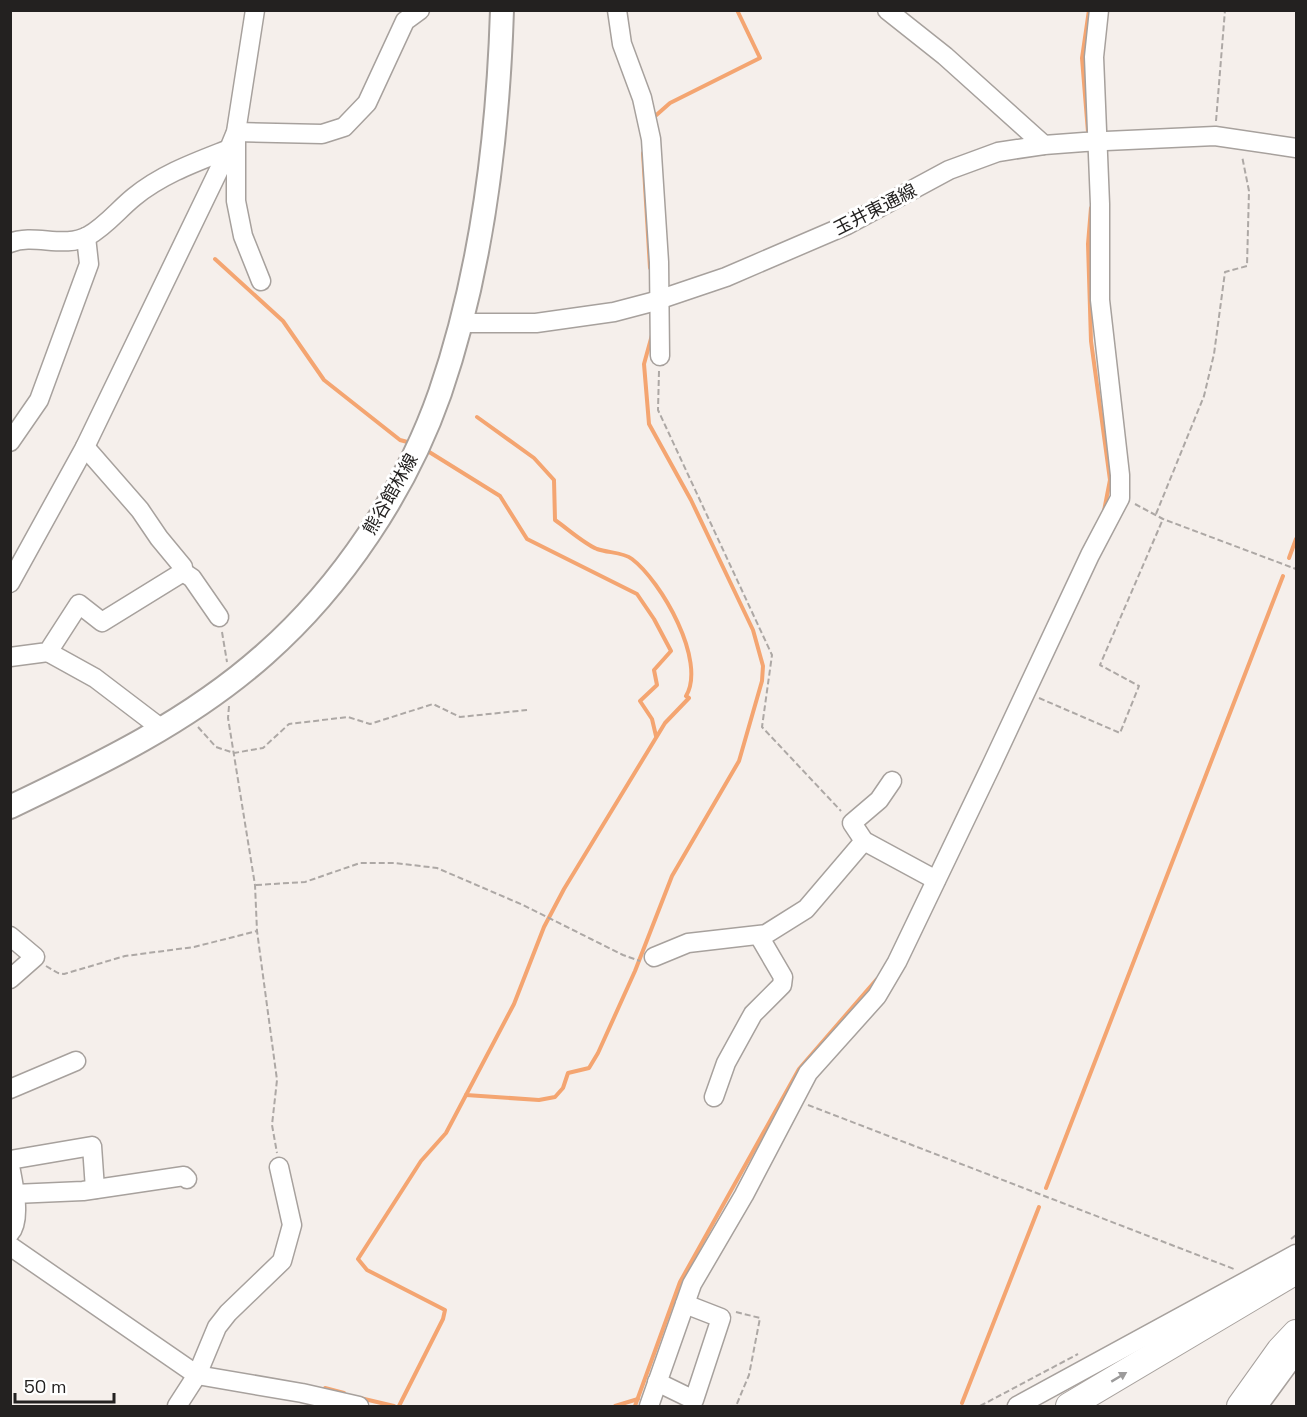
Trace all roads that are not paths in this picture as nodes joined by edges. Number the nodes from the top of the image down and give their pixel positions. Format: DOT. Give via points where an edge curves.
graph roads {
  1 [pos="255,10"];
  2 [pos="420,10"];
  3 [pos="502,10"];
  4 [pos="617,10"];
  5 [pos="887,10"];
  6 [pos="1099,10"];
  7 [pos="232,141"];
  8 [pos="1093,142"];
  9 [pos="1044,146"];
  10 [pos="1296,148"];
  11 [pos="86,237"];
  12 [pos="10,243"];
  13 [pos="261,281"];
  14 [pos="660,299"];
  15 [pos="461,322"];
  16 [pos="660,356"];
  17 [pos="10,442"];
  18 [pos="85,447"];
  19 [pos="183,572"];
  20 [pos="10,583"];
  21 [pos="219,617"];
  22 [pos="48,652"];
  23 [pos="10,657"];
  24 [pos="162,729"];
  25 [pos="892,781"];
  26 [pos="10,807"];
  27 [pos="864,841"];
  28 [pos="931,878"];
  29 [pos="10,936"];
  30 [pos="759,936"];
  31 [pos="654,957"];
  32 [pos="10,979"];
  33 [pos="76,1061"];
  34 [pos="10,1089"];
  35 [pos="714,1097"];
  36 [pos="10,1160"];
  37 [pos="10,1166"];
  38 [pos="279,1167"];
  39 [pos="187,1179"];
  40 [pos="95,1189"];
  41 [pos="14,1194"];
  42 [pos="10,1233"];
  43 [pos="10,1246"];
  44 [pos="1296,1254"];
  45 [pos="1296,1271"];
  46 [pos="685,1304"];
  47 [pos="1296,1333"];
  48 [pos="1296,1354"];
  49 [pos="197,1375"];
  50 [pos="657,1382"];
  51 [pos="177,1407"];
  52 [pos="359,1407"];
  53 [pos="649,1407"];
  54 [pos="1017,1407"];
  55 [pos="1069,1407"];
  56 [pos="1240,1407"];
  57 [pos="1258,1407"];
  1 -- 7 [label="street"];
  2 -- 7 [label="street" via="405,21 367,103 344,127 322,134"];
  3 -- 15 [label="main road, 熊谷館林線" via="499,86 489,171"];
  4 -- 14 [label="street" via="622,44 642,98 651,139"];
  5 -- 9 [label="street" via="945,56"];
  6 -- 8 [label="street"];
  7 -- 11 [label="street" via="135,195"];
  7 -- 13 [label="street" via="243,236"];
  7 -- 18 [label="street"];
  8 -- 9 [label="street, 玉井東通線"];
  8 -- 10 [label="street, 玉井東通線" via="1215,136"];
  8 -- 28 [label="street" via="1100,300 1120,498"];
  9 -- 14 [label="street, 玉井東通線" via="998,152 949,170 847,225 726,278"];
  11 -- 12 [label="street" via="63,241 19,239"];
  11 -- 17 [label="street" via="89,264 78,295 39,400"];
  14 -- 15 [label="street, 玉井東通線" via="614,312 536,323"];
  14 -- 16 [label="street"];
  15 -- 24 [label="main road, 熊谷館林線" via="440,394 418,444 356,552 325,593 281,639 229,684"];
  18 -- 19 [label="street" via="140,510"];
  18 -- 20 [label="street"];
  19 -- 21 [label="street" via="192,578"];
  19 -- 22 [label="street" via="102,622 79,604"];
  22 -- 23 [label="street"];
  22 -- 24 [label="street" via="95,678"];
  24 -- 26 [label="main road, 熊谷館林線"];
  25 -- 27 [label="street" via="879,800 852,823"];
  27 -- 28 [label="street"];
  27 -- 30 [label="street" via="806,909"];
  28 -- 46 [label="street" via="897,962 877,996 808,1073 692,1284"];
  29 -- 32 [label="street" via="35,957"];
  30 -- 31 [label="street" via="688,943"];
  30 -- 35 [label="street" via="783,977 782,985 753,1014 726,1062"];
  33 -- 34 [label="street"];
  36 -- 40 [label="street" via="92,1146"];
  37 -- 41 [label="street"];
  38 -- 49 [label="street" via="292,1225 282,1261 217,1327"];
  39 -- 40 [label="street" via="184,1176"];
  40 -- 41 [label="street"];
  41 -- 42 [label="street" via="16,1213"];
  43 -- 49 [label="street"];
  44 -- 54 [label="street"];
  55 -- 45 [label="highway, one-way"];
  46 -- 50 [label="street"];
  46 -- 50 [label="street" via="721,1318 694,1400"];
  47 -- 56 [label="highway"];
  48 -- 57 [label="street"];
  49 -- 51 [label="street"];
  49 -- 52 [label="street"];
  50 -- 53 [label="street"];
}
